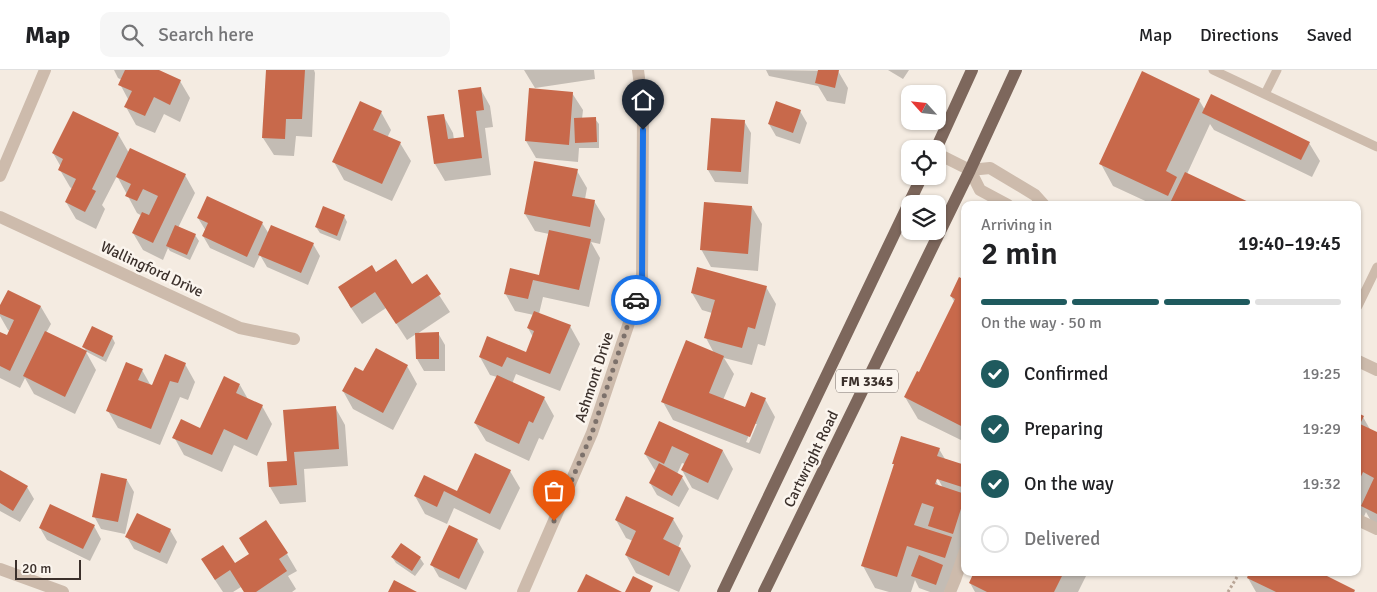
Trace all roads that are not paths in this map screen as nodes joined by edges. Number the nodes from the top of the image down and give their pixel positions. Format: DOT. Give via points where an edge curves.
graph roads {
  1 [pos="45,70"];
  2 [pos="638,70"];
  3 [pos="972,70"];
  4 [pos="1016,70"];
  5 [pos="1214,70"];
  6 [pos="1277,70"];
  7 [pos="1265,94"];
  8 [pos="940,140"];
  9 [pos="1377,147"];
  10 [pos="946,158"];
  11 [pos="970,170"];
  12 [pos="0,176"];
  13 [pos="918,185"];
  14 [pos="1001,201"];
  15 [pos="1041,201"];
  16 [pos="0,217"];
  17 [pos="1377,266"];
  18 [pos="1361,300"];
  19 [pos="294,339"];
  20 [pos="1361,362"];
  21 [pos="1377,370"];
  22 [pos="1361,521"];
  23 [pos="1377,529"];
  24 [pos="961,563"];
  25 [pos="0,569"];
  26 [pos="64,592"];
  27 [pos="523,592"];
  28 [pos="723,592"];
  29 [pos="764,592"];
  30 [pos="950,592"];
  1 -- 12 [label="street"];
  2 -- 27 [label="street, Ashmont Drive" via="643,110 642,284 592,433"];
  3 -- 8 [label="main road"];
  4 -- 11 [label="main road, Cartwright Road / FM 3345"];
  5 -- 7 [label="lane"];
  6 -- 7 [label="lane"];
  7 -- 9 [label="lane"];
  10 -- 11 [label="street"];
  11 -- 14 [label="street" via="980,190"];
  11 -- 15 [label="street" via="990,168"];
  11 -- 29 [label="main road, Cartwright Road / FM 3345"];
  13 -- 28 [label="main road, Cartwright Road / FM 3345"];
  16 -- 19 [label="street, Wallingford Drive" via="240,328"];
  17 -- 18 [label="lane"];
  20 -- 21 [label="street"];
  22 -- 23 [label="street"];
  24 -- 30 [label="street"];
  25 -- 26 [label="street"];
}
